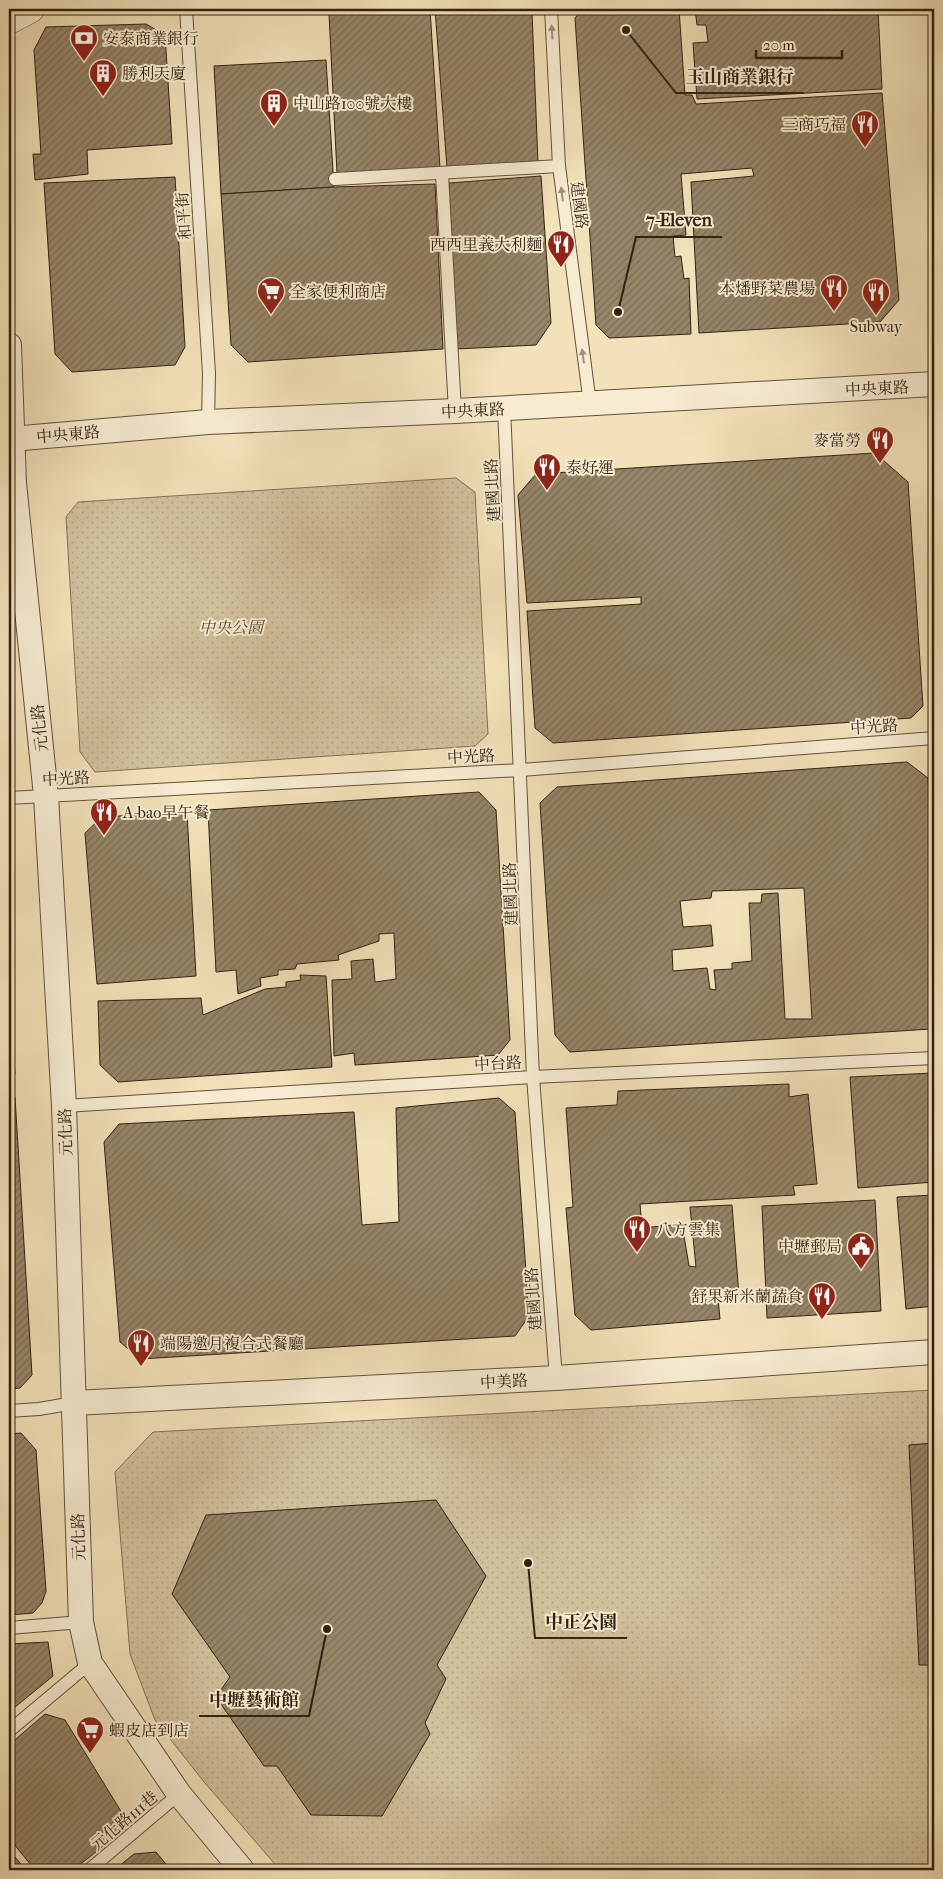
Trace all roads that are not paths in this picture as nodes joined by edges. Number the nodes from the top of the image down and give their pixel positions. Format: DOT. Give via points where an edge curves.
graph roads {
  1 [pos="30,9"];
  2 [pos="186,9"];
  3 [pos="551,9"];
  4 [pos="9,20"];
  5 [pos="559,166"];
  6 [pos="442,174"];
  7 [pos="335,179"];
  8 [pos="9,345"];
  9 [pos="934,384"];
  10 [pos="590,404"];
  11 [pos="504,408"];
  12 [pos="455,411"];
  13 [pos="208,422"];
  14 [pos="11,439"];
  15 [pos="11,483"];
  16 [pos="934,738"];
  17 [pos="521,770"];
  18 [pos="46,796"];
  19 [pos="9,798"];
  20 [pos="934,1058"];
  21 [pos="533,1077"];
  22 [pos="64,1106"];
  23 [pos="934,1352"];
  24 [pos="556,1378"];
  25 [pos="74,1403"];
  26 [pos="9,1411"];
  27 [pos="81,1622"];
  28 [pos="9,1628"];
  29 [pos="90,1663"];
  30 [pos="9,1731"];
  31 [pos="180,1794"];
  32 [pos="89,1870"];
  33 [pos="242,1870"];
  1 -- 4 [label="main road"];
  2 -- 13 [label="lane, 和平街" via="210,372"];
  5 -- 3 [label="lane, 建國路, one-way"];
  5 -- 6 [label="lane"];
  10 -- 5 [label="lane, 建國路, one-way"];
  6 -- 7 [label="lane"];
  6 -- 12 [label="lane"];
  8 -- 14 [label="street, 元化路"];
  9 -- 10 [label="street, 中央東路"];
  10 -- 11 [label="street, 中央東路"];
  11 -- 12 [label="street, 中央東路"];
  11 -- 17 [label="lane, 建國北路"];
  12 -- 13 [label="street, 中央東路"];
  13 -- 14 [label="street, 中央東路"];
  14 -- 15 [label="street, 元化路"];
  15 -- 18 [label="street, 元化路"];
  16 -- 17 [label="lane, 中光路"];
  17 -- 18 [label="lane, 中光路"];
  17 -- 21 [label="lane, 建國北路"];
  18 -- 19 [label="lane, 中光路"];
  18 -- 22 [label="street, 元化路"];
  20 -- 21 [label="lane, 中台路"];
  21 -- 22 [label="lane, 中台路"];
  21 -- 24 [label="lane, 建國北路"];
  22 -- 25 [label="street, 元化路"];
  23 -- 24 [label="street, 中美路"];
  24 -- 25 [label="street, 中美路"];
  25 -- 26 [label="lane"];
  25 -- 27 [label="street, 元化路"];
  27 -- 28 [label="lane"];
  27 -- 29 [label="street, 元化路"];
  29 -- 30 [label="lane"];
  29 -- 31 [label="street, 元化路"];
  31 -- 32 [label="lane, 元化路111巷"];
  31 -- 33 [label="street, 元化路"];
}
